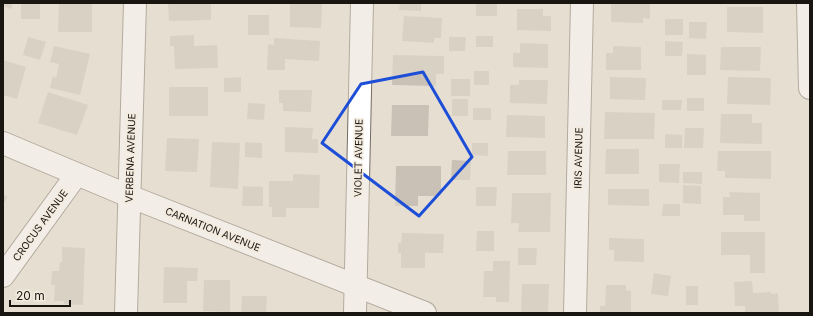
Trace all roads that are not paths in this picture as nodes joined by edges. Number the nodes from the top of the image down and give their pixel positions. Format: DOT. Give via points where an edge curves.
graph roads {
  1 [pos="135,3"];
  2 [pos="362,3"];
  3 [pos="582,3"];
  4 [pos="808,3"];
  5 [pos="810,88"];
  6 [pos="3,143"];
  7 [pos="77,174"];
  8 [pos="129,196"];
  9 [pos="3,276"];
  10 [pos="355,286"];
  11 [pos="126,313"];
  12 [pos="355,313"];
  13 [pos="425,313"];
  14 [pos="575,313"];
  1 -- 8 [label="street, VERBENA AVENUE"];
  2 -- 10 [label="street, VIOLET AVENUE"];
  3 -- 14 [label="street, IRIS AVENUE"];
  4 -- 5 [label="street"];
  6 -- 7 [label="street, CARNATION AVENUE"];
  7 -- 8 [label="street, CARNATION AVENUE"];
  7 -- 9 [label="street, CROCUS AVENUE"];
  8 -- 10 [label="street, CARNATION AVENUE"];
  8 -- 11 [label="street, VERBENA AVENUE"];
  10 -- 12 [label="street, VIOLET AVENUE"];
  10 -- 13 [label="street, CARNATION AVENUE"];
}
